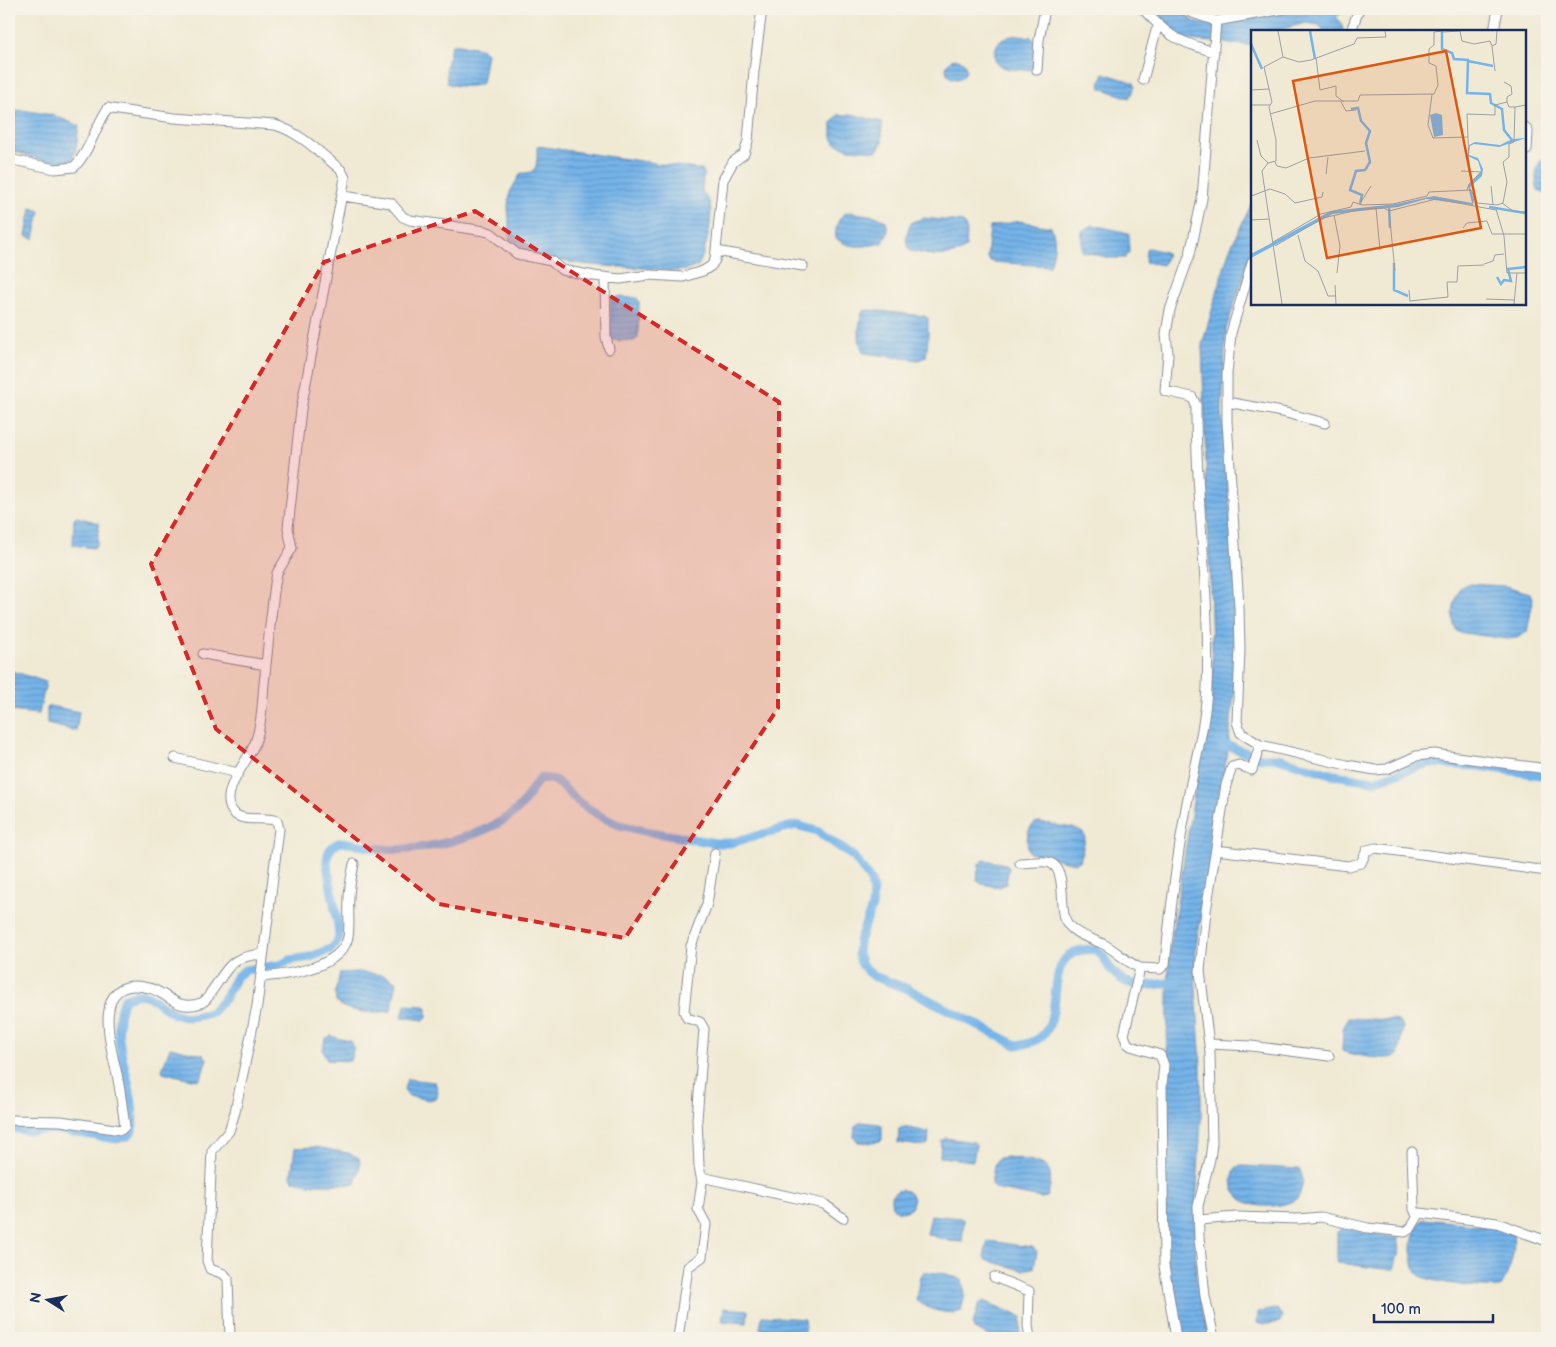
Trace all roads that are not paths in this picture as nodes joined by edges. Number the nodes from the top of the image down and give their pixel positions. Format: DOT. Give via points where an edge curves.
graph roads {
  1 [pos="762,9"];
  2 [pos="1045,9"];
  3 [pos="1143,9"];
  4 [pos="1181,9"];
  5 [pos="1284,9"];
  6 [pos="1358,9"];
  7 [pos="1498,9"];
  8 [pos="1216,23"];
  9 [pos="1159,27"];
  10 [pos="1351,30"];
  11 [pos="1494,30"];
  12 [pos="1214,50"];
  13 [pos="1037,70"];
  14 [pos="1143,80"];
  15 [pos="1526,128"];
  16 [pos="1527,150"];
  17 [pos="9,159"];
  18 [pos="343,196"];
  19 [pos="716,251"];
  20 [pos="1251,265"];
  21 [pos="803,266"];
  22 [pos="605,278"];
  23 [pos="609,349"];
  24 [pos="1227,402"];
  25 [pos="1325,423"];
  26 [pos="203,654"];
  27 [pos="266,665"];
  28 [pos="1259,747"];
  29 [pos="175,758"];
  30 [pos="1547,769"];
  31 [pos="238,773"];
  32 [pos="1216,850"];
  33 [pos="715,853"];
  34 [pos="1020,863"];
  35 [pos="354,864"];
  36 [pos="1547,871"];
  37 [pos="262,956"];
  38 [pos="1139,971"];
  39 [pos="261,975"];
  40 [pos="1210,1044"];
  41 [pos="1329,1056"];
  42 [pos="9,1120"];
  43 [pos="1412,1152"];
  44 [pos="701,1177"];
  45 [pos="1417,1216"];
  46 [pos="843,1218"];
  47 [pos="1199,1220"];
  48 [pos="1547,1241"];
  49 [pos="994,1277"];
  50 [pos="230,1338"];
  51 [pos="678,1338"];
  52 [pos="1030,1338"];
  53 [pos="1176,1338"];
  54 [pos="1214,1338"];
  1 -- 19 [label="street" via="748,141 744,154 732,162 723,180"];
  2 -- 13 [label="street"];
  3 -- 9 [label="street"];
  4 -- 8 [label="street"];
  5 -- 8 [label="street"];
  6 -- 10 [label="street"];
  7 -- 11 [label="street"];
  8 -- 12 [label="street"];
  9 -- 12 [label="street" via="1175,39"];
  9 -- 14 [label="street"];
  12 -- 38 [label="street" via="1202,199 1190,254 1170,310 1165,382 1167,393 1192,397 1196,405 1207,621 1205,707 1185,814 1165,964 1160,969"];
  15 -- 16 [label="street"];
  17 -- 18 [label="street" via="55,169 74,167 108,108 174,118 264,124 289,130 341,170 345,178"];
  18 -- 22 [label="street" via="391,203 410,220 485,231 517,254 551,261 562,270"];
  18 -- 27 [label="street" via="301,409 288,522 292,548 275,584"];
  19 -- 21 [label="street"];
  19 -- 22 [label="street" via="711,266 694,275"];
  20 -- 24 [label="street" via="1231,333"];
  22 -- 23 [label="street"];
  24 -- 25 [label="street"];
  24 -- 28 [label="street" via="1239,591 1237,722 1241,733"];
  26 -- 27 [label="street"];
  27 -- 31 [label="street" via="258,733 253,749"];
  28 -- 30 [label="street" via="1375,770 1387,769 1416,756 1434,754"];
  28 -- 32 [label="street" via="1252,770 1236,765 1230,772"];
  29 -- 31 [label="street"];
  31 -- 37 [label="street" via="231,789 231,809 244,818 272,819 279,829"];
  32 -- 36 [label="street" via="1348,866 1361,863 1367,850 1376,848"];
  32 -- 40 [label="street" via="1200,971"];
  33 -- 44 [label="street" via="707,904 691,946 684,1011 687,1018 700,1022 704,1029 697,1119"];
  34 -- 38 [label="street" via="1053,864 1059,872 1065,920 1072,929 1104,944"];
  35 -- 39 [label="street" via="348,938 344,948 308,969"];
  37 -- 39 [label="street"];
  37 -- 42 [label="street" via="240,958 233,963 204,1002 199,1004 179,1004 148,988 131,987 116,994 107,1024 125,1126 121,1130 61,1121"];
  38 -- 53 [label="street" via="1124,1030 1125,1040 1131,1046 1160,1055 1164,1065 1164,1266"];
  39 -- 50 [label="street" via="233,1118 229,1131 212,1151 207,1260 210,1269 228,1279"];
  40 -- 41 [label="street"];
  40 -- 47 [label="street" via="1212,1144 1198,1206"];
  43 -- 45 [label="street"];
  44 -- 46 [label="street" via="824,1204"];
  44 -- 51 [label="street" via="698,1209 706,1224 706,1234 702,1257 688,1267"];
  45 -- 47 [label="street" via="1405,1232 1368,1228 1321,1217"];
  45 -- 48 [label="street" via="1420,1213 1497,1223"];
  47 -- 54 [label="street" via="1205,1296"];
  49 -- 52 [label="street" via="1029,1291"];
}
